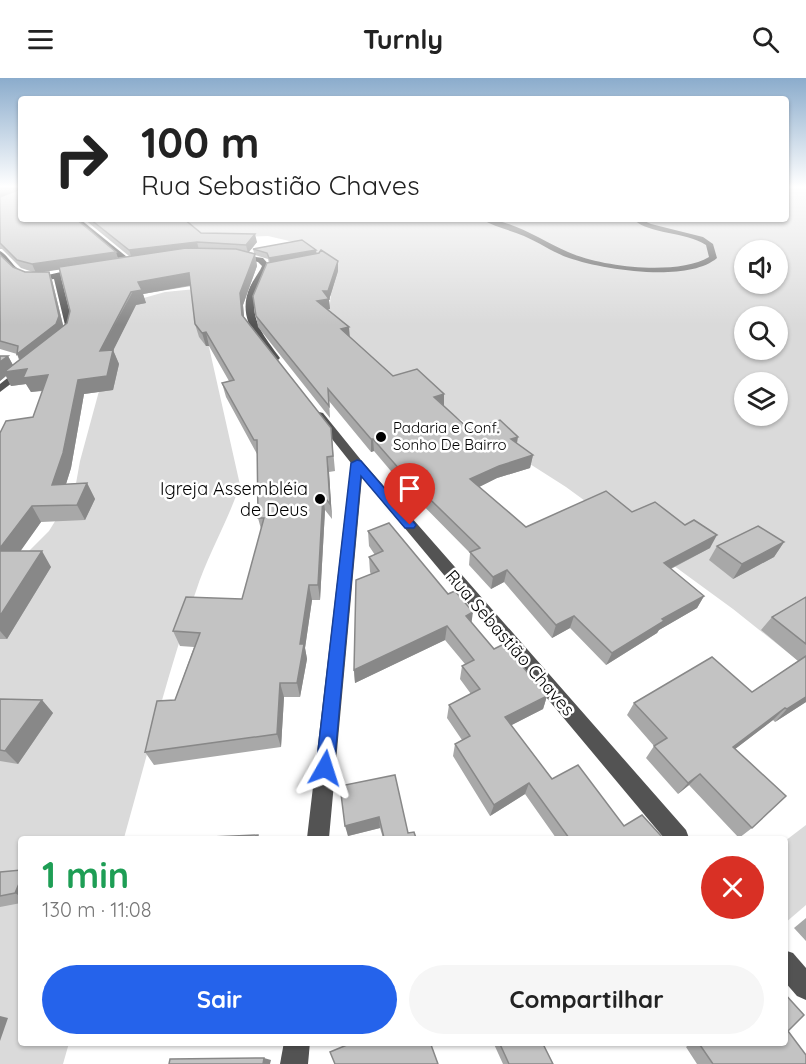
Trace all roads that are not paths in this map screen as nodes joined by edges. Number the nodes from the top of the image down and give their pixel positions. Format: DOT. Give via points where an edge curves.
graph roads {
  1 [pos="93,233"];
  2 [pos="523,233"];
  3 [pos="686,233"];
  4 [pos="0,253"];
  5 [pos="224,255"];
  6 [pos="146,261"];
  7 [pos="129,264"];
  8 [pos="57,275"];
  9 [pos="60,342"];
  10 [pos="34,362"];
  11 [pos="287,373"];
  12 [pos="0,389"];
  13 [pos="308,400"];
  14 [pos="357,463"];
  15 [pos="318,836"];
  16 [pos="676,836"];
  17 [pos="788,967"];
  18 [pos="806,987"];
  19 [pos="296,1046"];
  20 [pos="294,1064"];
  1 -- 7 [label="street"];
  2 -- 3 [label="street" via="572,256 610,265 672,268 713,258 709,244"];
  4 -- 8 [label="street" via="24,275"];
  5 -- 11 [label="street" via="255,258 270,268 250,297 248,312 250,323"];
  6 -- 7 [label="street"];
  7 -- 8 [label="street"];
  8 -- 9 [label="street" via="69,325"];
  10 -- 12 [label="street"];
  13 -- 14 [label="street, Rua Sebastião Chaves"];
  14 -- 15 [label="street"];
  14 -- 16 [label="street, Rua Sebastião Chaves"];
  17 -- 18 [label="street"];
  19 -- 20 [label="street"];
}
